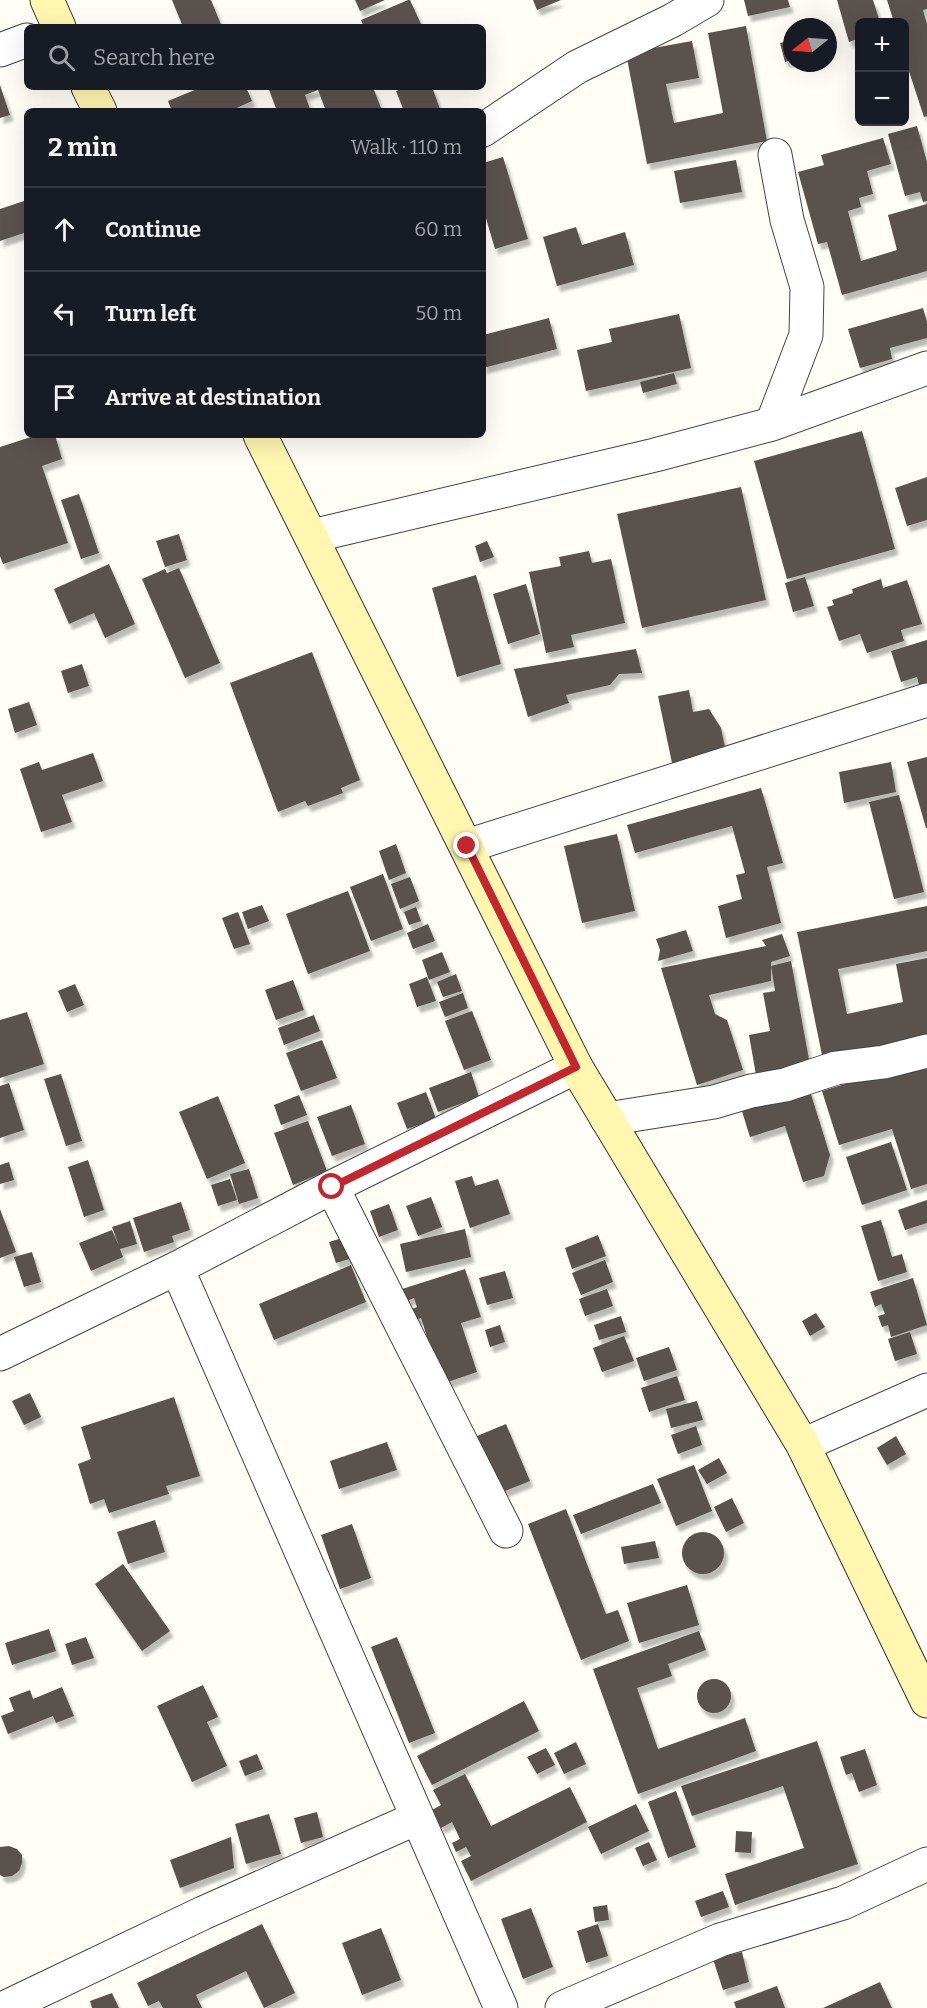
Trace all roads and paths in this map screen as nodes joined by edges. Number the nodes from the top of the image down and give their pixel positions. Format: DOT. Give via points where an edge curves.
graph roads {
  1 [pos="46,0"];
  2 [pos="706,0"];
  3 [pos="58,24"];
  4 [pos="24,41"];
  5 [pos="0,50"];
  6 [pos="90,90"];
  7 [pos="98,108"];
  8 [pos="486,128"];
  9 [pos="775,155"];
  10 [pos="927,368"];
  11 [pos="772,424"];
  12 [pos="262,438"];
  13 [pos="312,536"];
  14 [pos="927,700"];
  15 [pos="467,846"];
  16 [pos="927,1051"];
  17 [pos="576,1067"];
  18 [pos="607,1119"];
  19 [pos="332,1187"];
  20 [pos="177,1268"];
  21 [pos="0,1354"];
  22 [pos="927,1390"];
  23 [pos="803,1444"];
  24 [pos="506,1531"];
  25 [pos="927,1701"];
  26 [pos="417,1818"];
  27 [pos="927,1864"];
  28 [pos="4,2008"];
  29 [pos="501,2008"];
  30 [pos="562,2008"];
  1 -- 3 [label="street"];
  2 -- 8 [label="street" via="577,66"];
  4 -- 5 [label="street"];
  6 -- 7 [label="street"];
  9 -- 11 [label="street" via="787,220 807,287 806,335"];
  10 -- 11 [label="street"];
  11 -- 13 [label="street"];
  12 -- 13 [label="street"];
  13 -- 15 [label="street"];
  14 -- 15 [label="street"];
  15 -- 17 [label="street"];
  16 -- 18 [label="street" via="836,1068 714,1102"];
  17 -- 18 [label="street"];
  17 -- 19 [label="street"];
  18 -- 23 [label="street"];
  19 -- 20 [label="street"];
  19 -- 24 [label="street"];
  20 -- 21 [label="street"];
  20 -- 26 [label="street"];
  22 -- 23 [label="street"];
  23 -- 25 [label="street"];
  26 -- 28 [label="street" via="203,1913"];
  26 -- 29 [label="street"];
  27 -- 30 [label="street" via="843,1903 720,1940"];
}
